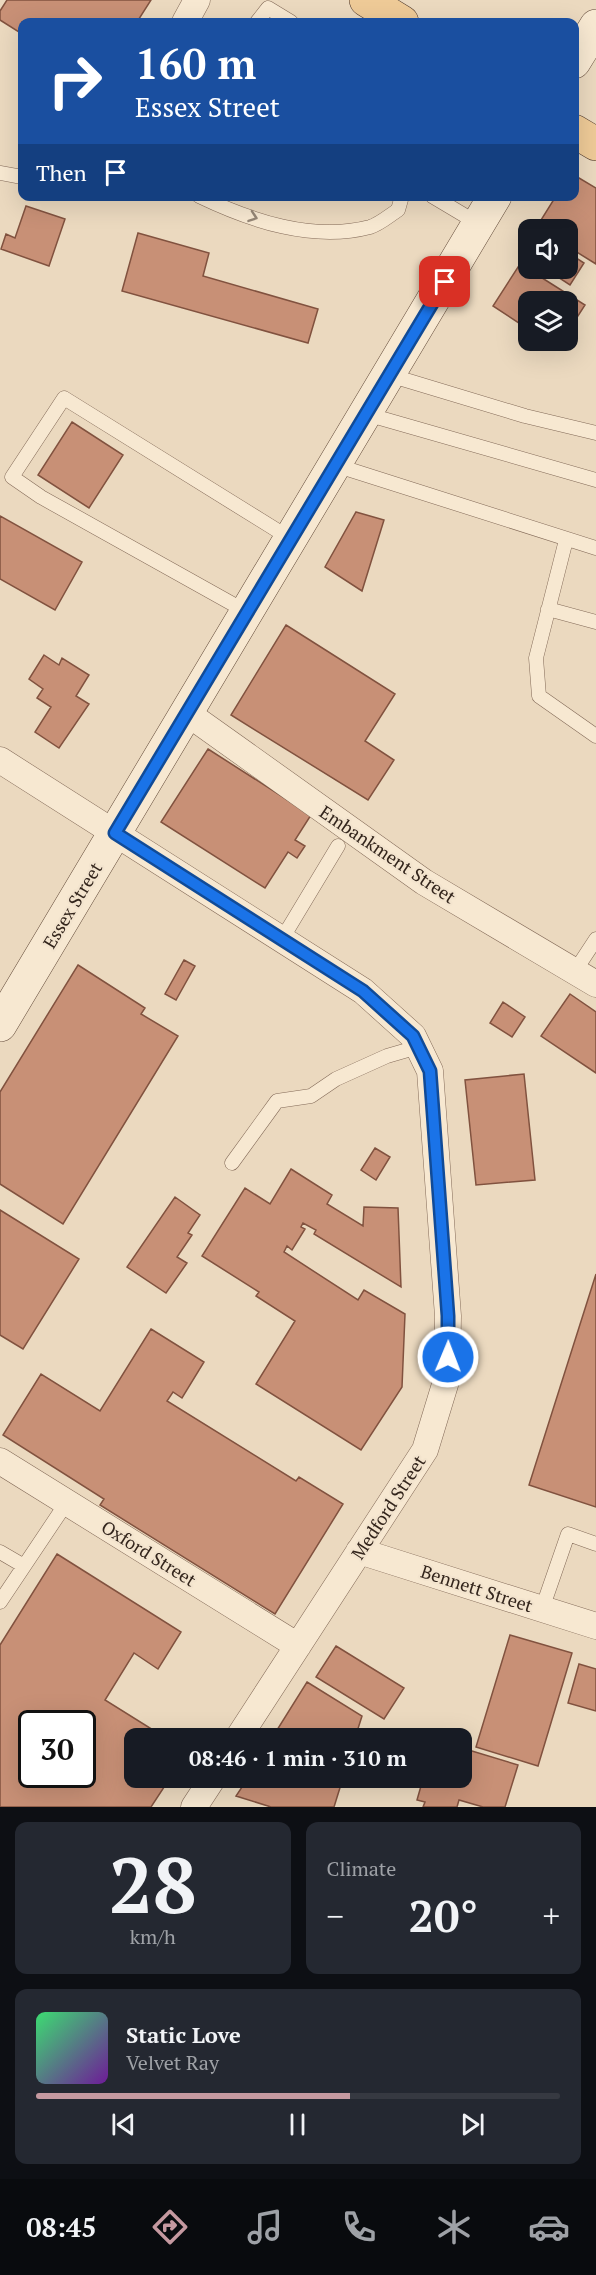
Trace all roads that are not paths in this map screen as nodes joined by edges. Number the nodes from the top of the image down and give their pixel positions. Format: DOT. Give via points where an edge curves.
graph roads {
  1 [pos="197,0"];
  2 [pos="366,0"];
  3 [pos="186,18"];
  4 [pos="260,18"];
  5 [pos="284,18"];
  6 [pos="395,18"];
  7 [pos="596,26"];
  8 [pos="579,54"];
  9 [pos="579,134"];
  10 [pos="596,144"];
  11 [pos="0,173"];
  12 [pos="18,176"];
  13 [pos="212,201"];
  14 [pos="401,201"];
  15 [pos="452,201"];
  16 [pos="487,210"];
  17 [pos="389,375"];
  18 [pos="366,414"];
  19 [pos="596,433"];
  20 [pos="335,465"];
  21 [pos="596,480"];
  22 [pos="291,539"];
  23 [pos="566,540"];
  24 [pos="596,548"];
  25 [pos="548,609"];
  26 [pos="247,612"];
  27 [pos="596,622"];
  28 [pos="187,714"];
  29 [pos="596,736"];
  30 [pos="0,760"];
  31 [pos="115,833"];
  32 [pos="338,846"];
  33 [pos="282,939"];
  34 [pos="596,939"];
  35 [pos="586,978"];
  36 [pos="0,1025"];
  37 [pos="418,1047"];
  38 [pos="232,1163"];
  39 [pos="0,1461"];
  40 [pos="66,1502"];
  41 [pos="596,1544"];
  42 [pos="359,1551"];
  43 [pos="0,1552"];
  44 [pos="24,1566"];
  45 [pos="0,1602"];
  46 [pos="542,1609"];
  47 [pos="596,1626"];
  48 [pos="298,1646"];
  49 [pos="245,1728"];
  50 [pos="206,1788"];
  51 [pos="194,1807"];
  1 -- 3 [label="street"];
  2 -- 6 [label="main road"];
  4 -- 5 [label="lane" via="268,8"];
  7 -- 8 [label="main road"];
  9 -- 10 [label="main road"];
  11 -- 12 [label="lane"];
  13 -- 14 [label="lane, one-way" via="269,223 315,233 372,226 398,210"];
  15 -- 16 [label="lane"];
  16 -- 17 [label="main road, Essex Street"];
  17 -- 18 [label="main road, Essex Street"];
  17 -- 19 [label="lane"];
  18 -- 20 [label="main road, Essex Street"];
  18 -- 21 [label="lane"];
  20 -- 22 [label="main road, Essex Street"];
  20 -- 23 [label="lane"];
  22 -- 26 [label="main road, Essex Street"];
  22 -- 26 [label="lane" via="64,398 12,477 40,497"];
  23 -- 24 [label="lane"];
  23 -- 25 [label="lane"];
  25 -- 27 [label="lane"];
  25 -- 29 [label="lane" via="536,658 539,696"];
  26 -- 28 [label="main road, Essex Street"];
  28 -- 31 [label="main road, Essex Street"];
  28 -- 35 [label="street, Embankment Street" via="424,882"];
  30 -- 31 [label="street, Medford Street"];
  31 -- 33 [label="street, Medford Street"];
  31 -- 36 [label="main road, Essex Street"];
  32 -- 33 [label="lane"];
  33 -- 37 [label="street, Medford Street" via="363,991 413,1036"];
  34 -- 35 [label="lane"];
  37 -- 38 [label="lane" via="336,1079 310,1096 278,1101"];
  37 -- 42 [label="street, Medford Street" via="430,1071 448,1316 447,1378 425,1450"];
  39 -- 40 [label="street, Oxford Street"];
  40 -- 44 [label="lane"];
  40 -- 48 [label="street, Oxford Street"];
  41 -- 46 [label="lane" via="568,1534"];
  42 -- 46 [label="street, Bennett Street"];
  42 -- 48 [label="street, Medford Street"];
  43 -- 44 [label="lane"];
  44 -- 45 [label="lane"];
  46 -- 47 [label="street, Bennett Street"];
  48 -- 49 [label="street, Medford Street"];
  50 -- 51 [label="street"];
}
